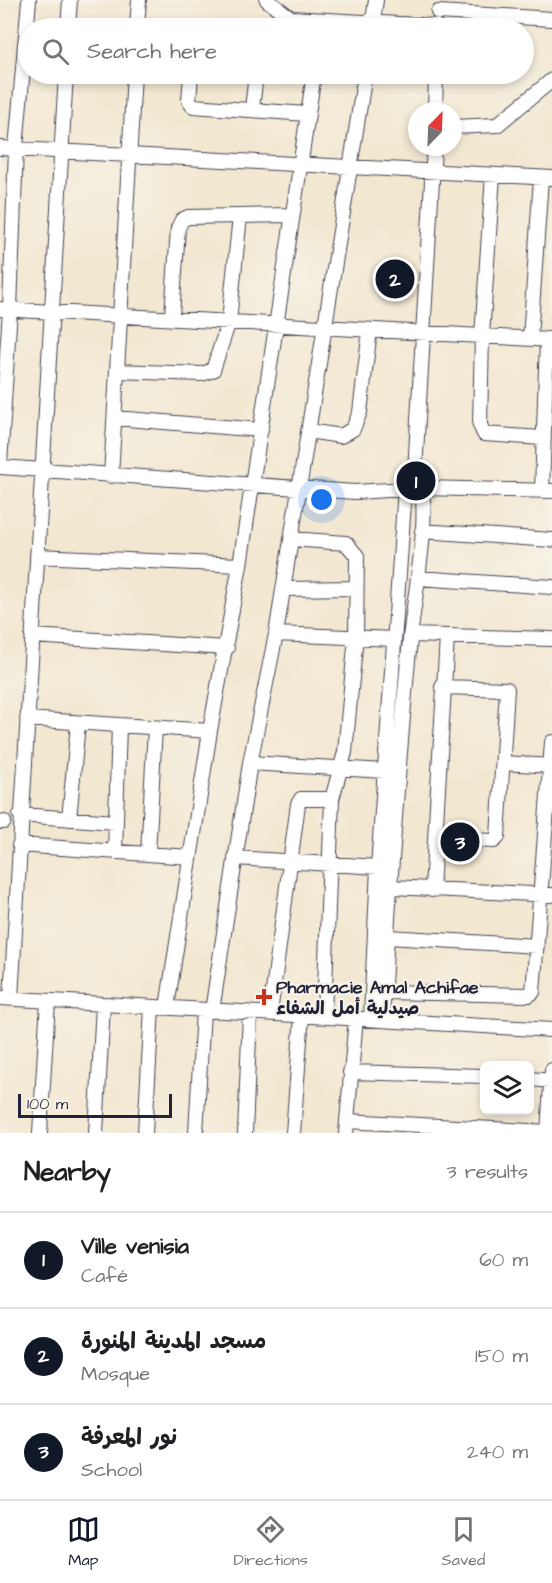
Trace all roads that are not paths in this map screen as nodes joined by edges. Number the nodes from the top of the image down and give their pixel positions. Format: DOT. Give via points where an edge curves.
graph roads {
  1 [pos="29,0"];
  2 [pos="70,0"];
  3 [pos="140,0"];
  4 [pos="267,0"];
  5 [pos="376,0"];
  6 [pos="437,17"];
  7 [pos="27,18"];
  8 [pos="69,18"];
  9 [pos="138,18"];
  10 [pos="291,18"];
  11 [pos="373,18"];
  12 [pos="494,18"];
  13 [pos="534,19"];
  14 [pos="552,19"];
  15 [pos="552,80"];
  16 [pos="22,84"];
  17 [pos="65,84"];
  18 [pos="133,84"];
  19 [pos="190,84"];
  20 [pos="255,84"];
  21 [pos="312,84"];
  22 [pos="363,84"];
  23 [pos="436,84"];
  24 [pos="435,102"];
  25 [pos="252,109"];
  26 [pos="307,114"];
  27 [pos="462,127"];
  28 [pos="0,148"];
  29 [pos="16,148"];
  30 [pos="61,151"];
  31 [pos="127,154"];
  32 [pos="434,156"];
  33 [pos="299,164"];
  34 [pos="349,167"];
  35 [pos="433,172"];
  36 [pos="493,175"];
  37 [pos="547,178"];
  38 [pos="292,215"];
  39 [pos="240,216"];
  40 [pos="5,309"];
  41 [pos="53,314"];
  42 [pos="172,316"];
  43 [pos="121,318"];
  44 [pos="229,321"];
  45 [pos="276,325"];
  46 [pos="324,328"];
  47 [pos="370,330"];
  48 [pos="424,333"];
  49 [pos="482,336"];
  50 [pos="530,339"];
  51 [pos="550,339"];
  52 [pos="117,371"];
  53 [pos="115,418"];
  54 [pos="261,430"];
  55 [pos="308,431"];
  56 [pos="542,438"];
  57 [pos="0,465"];
  58 [pos="42,471"];
  59 [pos="415,471"];
  60 [pos="111,476"];
  61 [pos="251,483"];
  62 [pos="300,487"];
  63 [pos="422,488"];
  64 [pos="405,489"];
  65 [pos="547,491"];
  66 [pos="422,531"];
  67 [pos="291,539"];
  68 [pos="552,540"];
  69 [pos="36,556"];
  70 [pos="240,565"];
  71 [pos="418,578"];
  72 [pos="552,587"];
  73 [pos="356,588"];
  74 [pos="284,589"];
  75 [pos="276,634"];
  76 [pos="410,635"];
  77 [pos="32,636"];
  78 [pos="356,636"];
  79 [pos="447,637"];
  80 [pos="394,639"];
  81 [pos="552,639"];
  82 [pos="227,648"];
  83 [pos="442,687"];
  84 [pos="27,719"];
  85 [pos="78,724"];
  86 [pos="119,726"];
  87 [pos="155,728"];
  88 [pos="210,732"];
  89 [pos="552,742"];
  90 [pos="250,763"];
  91 [pos="502,763"];
  92 [pos="342,766"];
  93 [pos="551,766"];
  94 [pos="385,771"];
  95 [pos="333,799"];
  96 [pos="20,815"];
  97 [pos="69,819"];
  98 [pos="115,822"];
  99 [pos="436,838"];
  100 [pos="19,845"];
  101 [pos="115,852"];
  102 [pos="148,854"];
  103 [pos="190,857"];
  104 [pos="235,858"];
  105 [pos="288,863"];
  106 [pos="328,865"];
  107 [pos="378,867"];
  108 [pos="392,887"];
  109 [pos="432,890"];
  110 [pos="547,895"];
  111 [pos="388,937"];
  112 [pos="537,946"];
  113 [pos="384,992"];
  114 [pos="6,998"];
  115 [pos="48,1001"];
  116 [pos="103,1005"];
  117 [pos="152,1007"];
  118 [pos="166,1008"];
  119 [pos="207,1011"];
  120 [pos="250,1013"];
  121 [pos="270,1013"];
  122 [pos="302,1015"];
  123 [pos="324,1016"];
  124 [pos="356,1017"];
  125 [pos="377,1019"];
  126 [pos="552,1030"];
  127 [pos="552,1070"];
  128 [pos="350,1072"];
  129 [pos="480,1076"];
  130 [pos="534,1079"];
  131 [pos="552,1081"];
  132 [pos="346,1127"];
  133 [pos="548,1132"];
  134 [pos="40,1133"];
  135 [pos="96,1133"];
  136 [pos="145,1133"];
  137 [pos="196,1133"];
  138 [pos="245,1133"];
  139 [pos="293,1133"];
  1 -- 7 [label="street"];
  2 -- 8 [label="street"];
  3 -- 9 [label="street"];
  4 -- 10 [label="street"];
  5 -- 11 [label="street"];
  6 -- 12 [label="street"];
  13 -- 14 [label="street"];
  15 -- 27 [label="street" via="496,125"];
  16 -- 29 [label="street"];
  17 -- 30 [label="street"];
  18 -- 31 [label="street"];
  19 -- 25 [label="street" via="192,105"];
  20 -- 25 [label="street"];
  21 -- 26 [label="street"];
  22 -- 34 [label="street"];
  23 -- 24 [label="street"];
  25 -- 26 [label="street"];
  26 -- 33 [label="street"];
  28 -- 29 [label="street"];
  29 -- 30 [label="street"];
  29 -- 40 [label="street"];
  30 -- 31 [label="street"];
  30 -- 41 [label="street"];
  31 -- 33 [label="street"];
  31 -- 43 [label="street"];
  32 -- 35 [label="street"];
  33 -- 34 [label="street"];
  33 -- 38 [label="street"];
  34 -- 35 [label="street"];
  34 -- 46 [label="street"];
  35 -- 36 [label="street"];
  35 -- 48 [label="street"];
  36 -- 37 [label="street"];
  36 -- 49 [label="street"];
  37 -- 50 [label="street"];
  38 -- 39 [label="street"];
  38 -- 45 [label="street"];
  39 -- 42 [label="street" via="188,217 180,223"];
  39 -- 44 [label="street"];
  40 -- 41 [label="street"];
  40 -- 57 [label="street"];
  41 -- 43 [label="street"];
  41 -- 58 [label="street"];
  42 -- 43 [label="street"];
  42 -- 44 [label="street"];
  43 -- 52 [label="street"];
  44 -- 45 [label="street"];
  44 -- 52 [label="street" via="216,367 208,374"];
  45 -- 46 [label="street"];
  45 -- 54 [label="street"];
  46 -- 47 [label="street"];
  46 -- 55 [label="street"];
  47 -- 48 [label="street"];
  47 -- 55 [label="street" via="360,412 353,429 341,436"];
  48 -- 49 [label="street"];
  48 -- 59 [label="street"];
  49 -- 50 [label="street"];
  49 -- 56 [label="street" via="481,431"];
  50 -- 51 [label="street"];
  51 -- 56 [label="street"];
  52 -- 53 [label="street"];
  53 -- 54 [label="street"];
  53 -- 60 [label="street"];
  54 -- 61 [label="street"];
  55 -- 62 [label="street"];
  56 -- 65 [label="street"];
  57 -- 58 [label="street"];
  58 -- 60 [label="street"];
  58 -- 69 [label="street"];
  59 -- 63 [label="street"];
  59 -- 64 [label="street"];
  60 -- 61 [label="street"];
  61 -- 62 [label="street"];
  61 -- 70 [label="street"];
  62 -- 64 [label="street" via="368,492"];
  62 -- 67 [label="street"];
  63 -- 64 [label="street"];
  63 -- 65 [label="street"];
  63 -- 66 [label="street"];
  64 -- 80 [label="street"];
  66 -- 68 [label="street"];
  66 -- 71 [label="street"];
  67 -- 73 [label="street" via="351,546 357,556"];
  67 -- 74 [label="street"];
  69 -- 70 [label="street"];
  69 -- 77 [label="street"];
  70 -- 82 [label="street"];
  71 -- 72 [label="street"];
  71 -- 76 [label="street"];
  73 -- 74 [label="street"];
  73 -- 78 [label="street"];
  74 -- 75 [label="street"];
  75 -- 78 [label="street"];
  75 -- 90 [label="street"];
  76 -- 79 [label="street"];
  76 -- 108 [label="street"];
  77 -- 82 [label="street"];
  77 -- 84 [label="street"];
  78 -- 80 [label="street"];
  78 -- 92 [label="street"];
  79 -- 81 [label="street"];
  79 -- 83 [label="street"];
  80 -- 94 [label="street"];
  82 -- 88 [label="street"];
  83 -- 91 [label="street" via="507,689"];
  83 -- 99 [label="street"];
  84 -- 85 [label="street"];
  84 -- 96 [label="street"];
  85 -- 86 [label="street"];
  85 -- 97 [label="street"];
  86 -- 87 [label="street"];
  86 -- 98 [label="street"];
  87 -- 88 [label="street"];
  87 -- 102 [label="street"];
  88 -- 103 [label="street"];
  89 -- 93 [label="street"];
  90 -- 92 [label="street"];
  90 -- 104 [label="street"];
  91 -- 93 [label="street"];
  91 -- 99 [label="street" via="497,839"];
  92 -- 94 [label="street"];
  92 -- 95 [label="street"];
  93 -- 110 [label="street"];
  94 -- 107 [label="street"];
  95 -- 105 [label="street" via="301,799"];
  95 -- 106 [label="street"];
  96 -- 97 [label="street"];
  96 -- 100 [label="street"];
  97 -- 98 [label="street"];
  98 -- 101 [label="street"];
  99 -- 109 [label="street"];
  100 -- 101 [label="street"];
  100 -- 114 [label="street"];
  101 -- 102 [label="street"];
  102 -- 103 [label="street"];
  103 -- 118 [label="street"];
  104 -- 105 [label="street"];
  104 -- 119 [label="street"];
  105 -- 106 [label="street"];
  105 -- 121 [label="street"];
  106 -- 107 [label="street"];
  106 -- 123 [label="street"];
  107 -- 125 [label="street"];
  108 -- 109 [label="street"];
  108 -- 111 [label="street"];
  109 -- 110 [label="street"];
  110 -- 112 [label="street"];
  111 -- 112 [label="street"];
  111 -- 113 [label="street"];
  112 -- 113 [label="street" via="534,990 529,995"];
  113 -- 125 [label="street"];
  114 -- 115 [label="street"];
  115 -- 116 [label="street"];
  115 -- 134 [label="street"];
  116 -- 117 [label="street"];
  116 -- 135 [label="street"];
  117 -- 118 [label="street"];
  117 -- 136 [label="street"];
  118 -- 119 [label="street"];
  119 -- 120 [label="street"];
  119 -- 137 [label="street"];
  120 -- 121 [label="street"];
  120 -- 138 [label="street"];
  121 -- 122 [label="street"];
  122 -- 123 [label="street"];
  122 -- 139 [label="street"];
  123 -- 124 [label="street"];
  124 -- 125 [label="street"];
  124 -- 128 [label="street"];
  125 -- 126 [label="street"];
  127 -- 131 [label="street"];
  128 -- 129 [label="street"];
  128 -- 132 [label="street"];
  130 -- 131 [label="street"];
  131 -- 133 [label="street"];
  132 -- 133 [label="street"];
}
